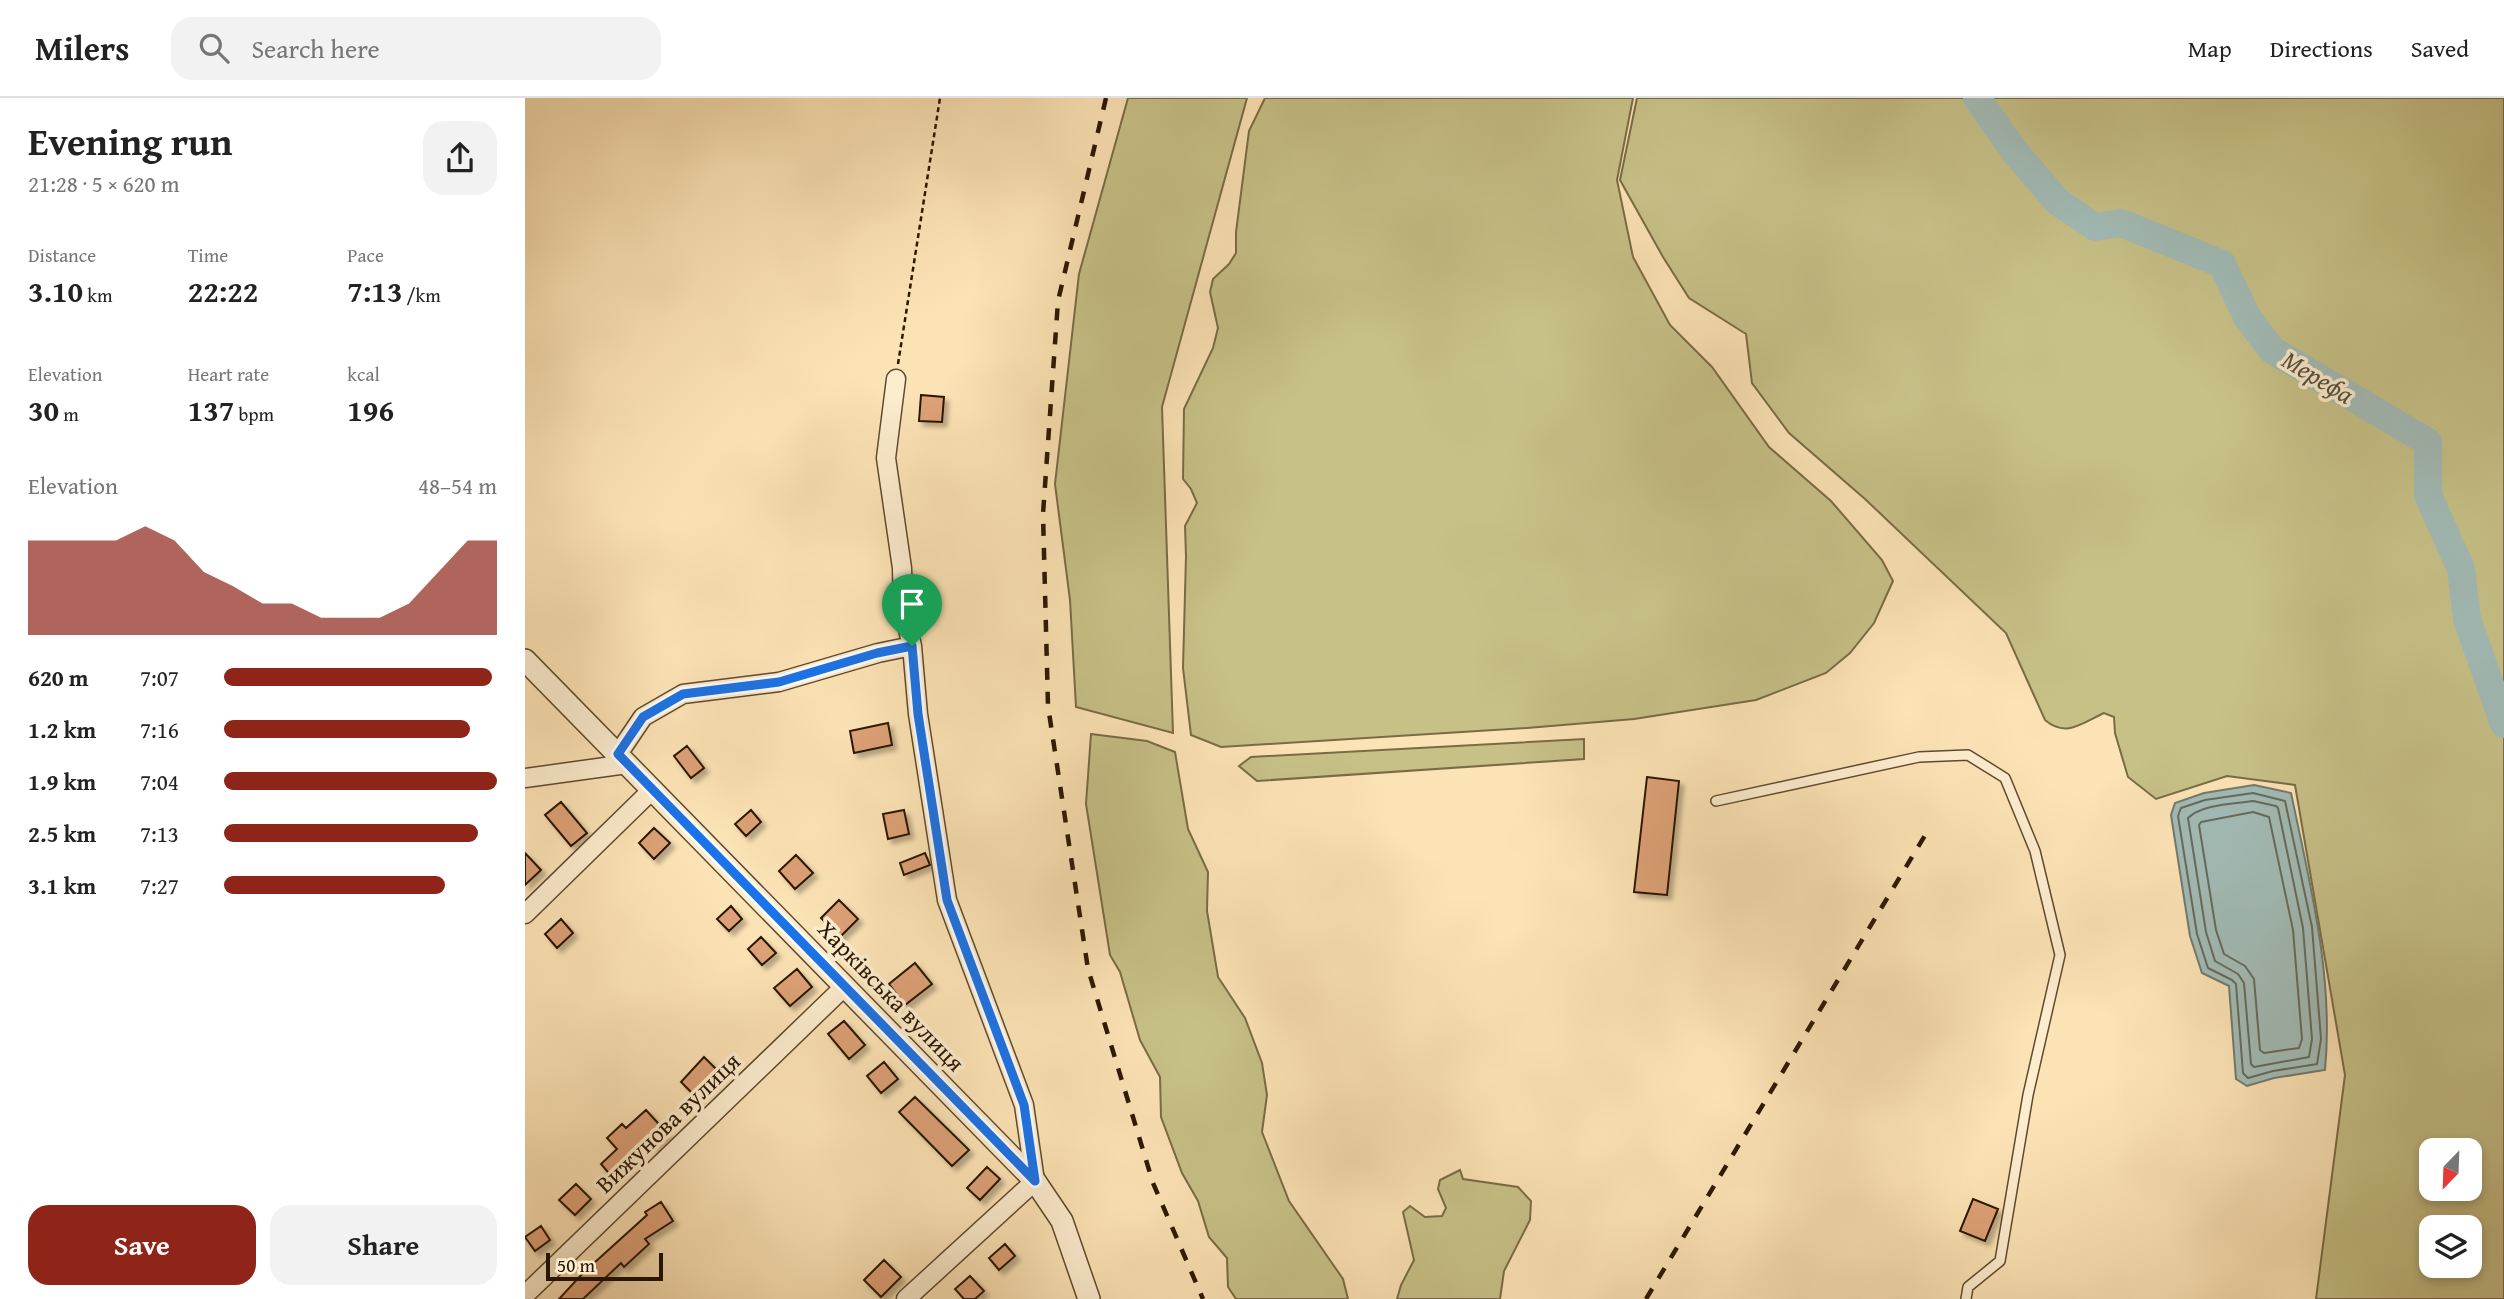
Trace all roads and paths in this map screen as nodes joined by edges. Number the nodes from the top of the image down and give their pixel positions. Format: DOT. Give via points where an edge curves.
graph roads {
  1 [pos="940,98"];
  2 [pos="895,379"];
  3 [pos="912,646"];
  4 [pos="525,660"];
  5 [pos="622,759"];
  6 [pos="525,778"];
  7 [pos="652,790"];
  8 [pos="1716,801"];
  9 [pos="525,915"];
  10 [pos="845,986"];
  11 [pos="1035,1181"];
  12 [pos="525,1295"];
  13 [pos="906,1299"];
  14 [pos="1089,1299"];
  15 [pos="1966,1299"];
  1 -- 2 [label="path"];
  2 -- 3 [label="street" via="886,458 902,568 903,609"];
  3 -- 5 [label="street" via="779,682 683,694 643,717"];
  3 -- 11 [label="street" via="947,900 1024,1105"];
  4 -- 5 [label="street, Харківська вулиця"];
  5 -- 6 [label="street"];
  5 -- 7 [label="street, Харківська вулиця"];
  7 -- 9 [label="street"];
  7 -- 10 [label="street, Харківська вулиця"];
  8 -- 15 [label="lane" via="1919,757 1968,755 2005,778 2035,851 2060,955 2028,1095 2000,1261 1968,1287"];
  10 -- 11 [label="street, Харківська вулиця"];
  10 -- 12 [label="street, Вижунова вулиця"];
  11 -- 13 [label="street"];
  11 -- 14 [label="street, Харківська вулиця" via="1062,1221"];
}
